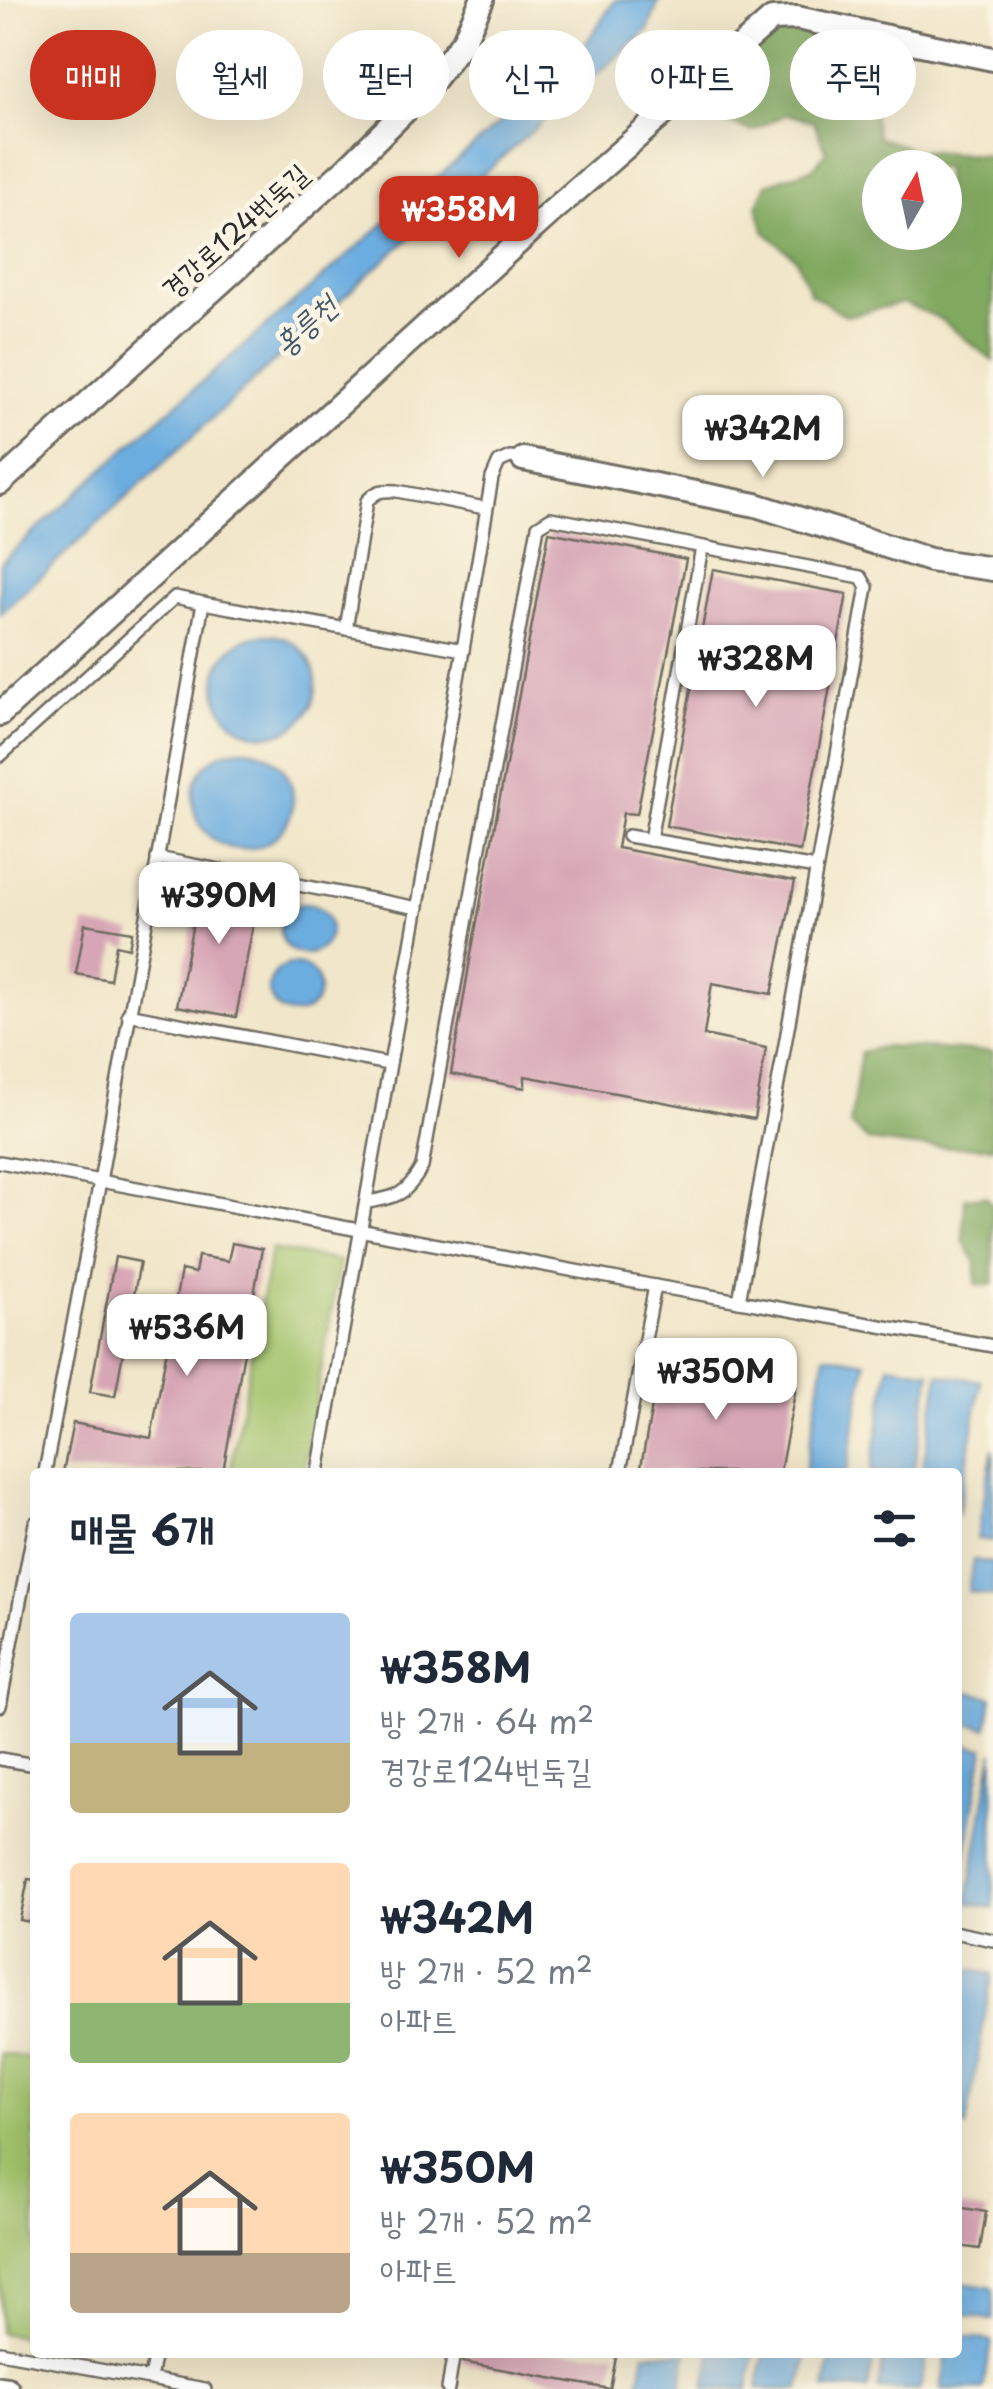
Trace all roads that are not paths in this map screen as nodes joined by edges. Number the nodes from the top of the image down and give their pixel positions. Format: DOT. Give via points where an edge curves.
graph roads {
  1 [pos="482,0"];
  2 [pos="993,60"];
  3 [pos="523,459"];
  4 [pos="0,482"];
  5 [pos="486,508"];
  6 [pos="702,547"];
  7 [pos="993,569"];
  8 [pos="203,603"];
  9 [pos="346,629"];
  10 [pos="462,650"];
  11 [pos="0,714"];
  12 [pos="0,756"];
  13 [pos="628,836"];
  14 [pos="650,840"];
  15 [pos="156,858"];
  16 [pos="816,868"];
  17 [pos="418,908"];
  18 [pos="128,1014"];
  19 [pos="388,1064"];
  20 [pos="0,1162"];
  21 [pos="100,1181"];
  22 [pos="367,1202"];
  23 [pos="362,1229"];
  24 [pos="655,1286"];
  25 [pos="739,1301"];
  26 [pos="993,1346"];
  27 [pos="45,1468"];
  28 [pos="319,1468"];
  29 [pos="621,1468"];
  30 [pos="30,1549"];
  31 [pos="0,1706"];
  32 [pos="0,1759"];
  33 [pos="30,1764"];
  34 [pos="962,1934"];
  35 [pos="993,1940"];
  36 [pos="0,2352"];
  37 [pos="30,2357"];
  38 [pos="35,2358"];
  39 [pos="154,2358"];
  40 [pos="453,2358"];
  41 [pos="150,2378"];
  42 [pos="205,2389"];
  43 [pos="448,2389"];
  1 -- 4 [label="street, 경강로124번둑길" via="464,40 424,92"];
  2 -- 11 [label="street" via="797,18 772,19"];
  3 -- 5 [label="lane" via="499,462"];
  3 -- 7 [label="street" via="756,505 930,560"];
  5 -- 9 [label="lane" via="397,491 374,493 367,501"];
  5 -- 10 [label="lane"];
  6 -- 14 [label="lane"];
  6 -- 16 [label="lane" via="861,577 866,587"];
  6 -- 22 [label="lane" via="552,518 538,526 422,1167 410,1188"];
  8 -- 9 [label="lane"];
  8 -- 12 [label="lane" via="175,598"];
  8 -- 15 [label="lane"];
  9 -- 10 [label="lane"];
  10 -- 17 [label="lane"];
  13 -- 14 [label="lane"];
  14 -- 16 [label="lane"];
  15 -- 17 [label="lane"];
  15 -- 18 [label="lane"];
  16 -- 25 [label="lane"];
  17 -- 19 [label="lane"];
  18 -- 19 [label="lane"];
  18 -- 21 [label="lane"];
  19 -- 22 [label="lane"];
  20 -- 21 [label="lane"];
  21 -- 23 [label="lane"];
  21 -- 27 [label="lane"];
  22 -- 23 [label="lane"];
  23 -- 24 [label="lane"];
  23 -- 28 [label="lane"];
  24 -- 25 [label="lane"];
  24 -- 29 [label="lane"];
  25 -- 26 [label="lane"];
  30 -- 31 [label="lane"];
  32 -- 33 [label="lane"];
  34 -- 35 [label="lane"];
  36 -- 37 [label="lane"];
  38 -- 41 [label="lane"];
  39 -- 41 [label="lane"];
  40 -- 43 [label="lane"];
  41 -- 42 [label="lane"];
}
